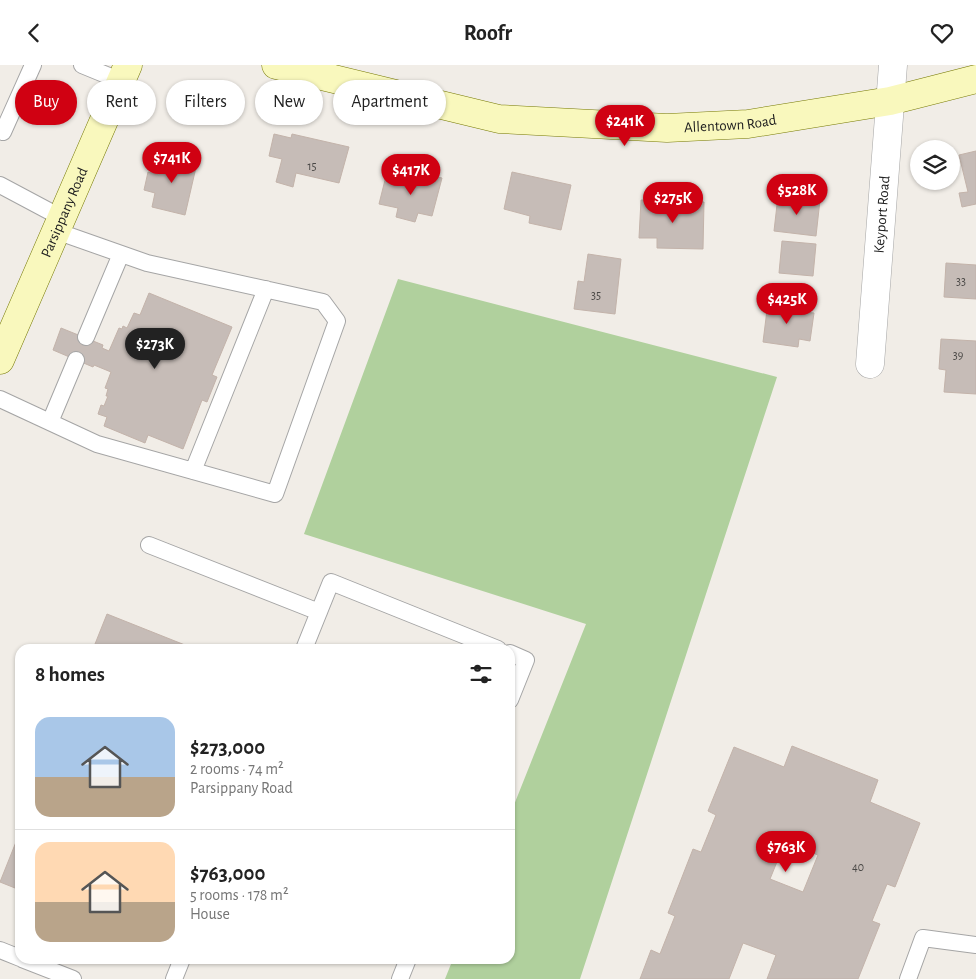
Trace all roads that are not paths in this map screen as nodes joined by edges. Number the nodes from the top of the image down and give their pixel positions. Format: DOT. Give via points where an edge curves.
graph roads {
  1 [pos="33,65"];
  2 [pos="82,65"];
  3 [pos="276,65"];
  4 [pos="893,65"];
  5 [pos="125,73"];
  6 [pos="976,79"];
  7 [pos="890,101"];
  8 [pos="3,132"];
  9 [pos="0,185"];
  10 [pos="59,224"];
  11 [pos="121,254"];
  12 [pos="266,289"];
  13 [pos="86,337"];
  14 [pos="0,360"];
  15 [pos="76,360"];
  16 [pos="870,364"];
  17 [pos="0,399"];
  18 [pos="50,422"];
  19 [pos="193,471"];
  20 [pos="149,545"];
  21 [pos="319,612"];
  22 [pos="306,644"];
  23 [pos="486,644"];
  24 [pos="515,655"];
  25 [pos="515,688"];
  26 [pos="976,945"];
  27 [pos="0,950"];
  28 [pos="15,956"];
  29 [pos="36,964"];
  30 [pos="180,964"];
  31 [pos="406,964"];
  32 [pos="73,979"];
  33 [pos="174,979"];
  34 [pos="400,979"];
  35 [pos="908,979"];
  1 -- 8 [label="lane"];
  2 -- 5 [label="lane"];
  3 -- 7 [label="street, Allentown Road" via="499,119 676,128 748,124"];
  4 -- 7 [label="street, Keyport Road"];
  5 -- 10 [label="street, Parsippany Road"];
  6 -- 7 [label="street, Allentown Road"];
  7 -- 16 [label="street, Keyport Road"];
  9 -- 10 [label="lane"];
  10 -- 11 [label="lane"];
  10 -- 14 [label="street, Parsippany Road"];
  11 -- 12 [label="lane" via="146,263"];
  11 -- 13 [label="lane"];
  12 -- 19 [label="lane"];
  12 -- 19 [label="lane" via="323,302 337,321 275,494"];
  15 -- 18 [label="lane"];
  17 -- 18 [label="lane"];
  18 -- 19 [label="lane" via="97,444"];
  20 -- 21 [label="lane"];
  21 -- 22 [label="lane"];
  21 -- 23 [label="lane" via="331,582"];
  24 -- 25 [label="lane" via="526,660"];
  26 -- 35 [label="lane" via="924,938"];
  27 -- 28 [label="lane"];
  29 -- 32 [label="lane"];
  30 -- 33 [label="lane"];
  31 -- 34 [label="lane"];
}
